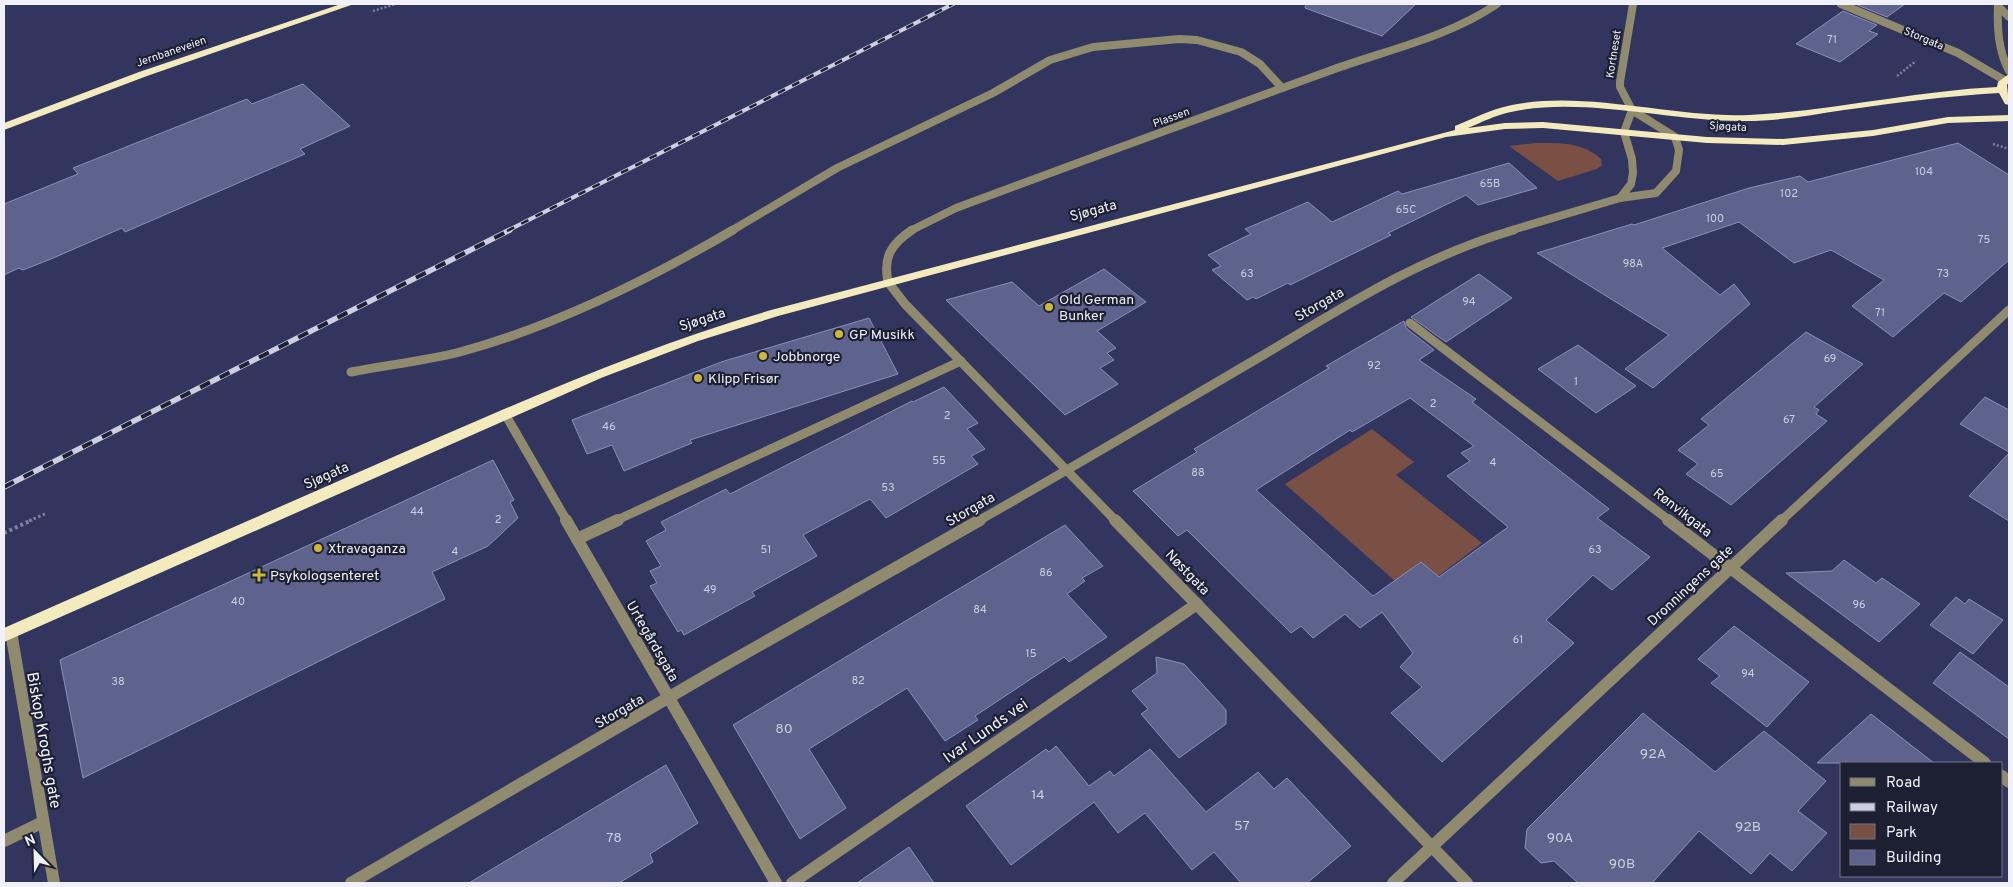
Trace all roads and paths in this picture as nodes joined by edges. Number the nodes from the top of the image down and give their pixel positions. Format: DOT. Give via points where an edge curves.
graph roads {
  1 [pos="348,4"];
  2 [pos="1497,4"];
  3 [pos="1633,4"];
  4 [pos="1841,4"];
  5 [pos="1998,5"];
  6 [pos="2009,17"];
  7 [pos="2006,79"];
  8 [pos="1282,88"];
  9 [pos="2009,102"];
  10 [pos="1632,110"];
  11 [pos="2009,118"];
  12 [pos="4,127"];
  13 [pos="1624,132"];
  14 [pos="1445,134"];
  15 [pos="1675,138"];
  16 [pos="1620,198"];
  17 [pos="888,282"];
  18 [pos="2009,310"];
  19 [pos="1410,323"];
  20 [pos="961,361"];
  21 [pos="351,372"];
  22 [pos="505,414"];
  23 [pos="1067,469"];
  24 [pos="47,513"];
  25 [pos="4,533"];
  26 [pos="577,539"];
  27 [pos="1730,568"];
  28 [pos="1197,604"];
  29 [pos="7,634"];
  30 [pos="669,699"];
  31 [pos="1984,762"];
  32 [pos="43,822"];
  33 [pos="4,841"];
  34 [pos="1432,848"];
  35 [pos="54,883"];
  36 [pos="351,883"];
  37 [pos="776,883"];
  38 [pos="792,883"];
  39 [pos="1393,883"];
  40 [pos="1467,883"];
  1 -- 12 [label="highway, Jernbaneveien" via="143,74"];
  2 -- 8 [label="street, Plassen" via="1451,30"];
  3 -- 10 [label="street, Kortneset" via="1620,82"];
  4 -- 7 [label="street, Storgata" via="1958,52"];
  5 -- 6 [label="street"];
  5 -- 7 [label="street" via="1997,22"];
  7 -- 9 [label="highway"];
  7 -- 10 [label="highway, Sjøgata" via="1918,97 1782,116 1678,116"];
  8 -- 17 [label="street, Plassen" via="926,221 904,234 891,248 884,270"];
  8 -- 21 [label="street" via="1260,64 1241,52 1197,40 1094,47 1050,60 993,93 837,168 677,263 556,320 459,352"];
  10 -- 13 [label="street"];
  10 -- 14 [label="highway, Sjøgata" via="1519,107 1491,114"];
  10 -- 15 [label="street"];
  11 -- 15 [label="highway, Sjøgata" via="1948,120 1873,133 1783,142"];
  13 -- 14 [label="highway, Sjøgata" via="1505,126"];
  13 -- 15 [label="highway, Sjøgata"];
  13 -- 16 [label="street" via="1633,173 1631,184"];
  14 -- 17 [label="highway, Sjøgata"];
  15 -- 16 [label="street, Storgata" via="1679,150 1678,163 1666,184 1656,193"];
  16 -- 23 [label="street, Storgata" via="1475,241 1432,258"];
  17 -- 20 [label="street, Nøstgata"];
  17 -- 22 [label="highway, Sjøgata" via="694,338"];
  18 -- 27 [label="street, Dronningens gate"];
  19 -- 27 [label="street, Rønvikgata"];
  20 -- 23 [label="street, Nøstgata"];
  20 -- 26 [label="street"];
  22 -- 26 [label="street, Urtegårdsgata"];
  22 -- 29 [label="highway, Sjøgata"];
  23 -- 28 [label="street, Nøstgata"];
  23 -- 30 [label="street, Storgata"];
  24 -- 25 [label="path"];
  26 -- 30 [label="street, Urtegårdsgata"];
  27 -- 31 [label="street, Rønvikgata"];
  27 -- 34 [label="street, Dronningens gate"];
  28 -- 34 [label="street, Nøstgata"];
  28 -- 38 [label="street, Ivar Lunds vei"];
  29 -- 32 [label="street, Biskop Kroghs gate"];
  30 -- 36 [label="street, Storgata"];
  30 -- 37 [label="street, Urtegårdsgata"];
  32 -- 33 [label="street"];
  32 -- 35 [label="street, Biskop Kroghs gate"];
  34 -- 39 [label="street, Dronningens gate"];
  34 -- 40 [label="street, Nøstgata"];
}
